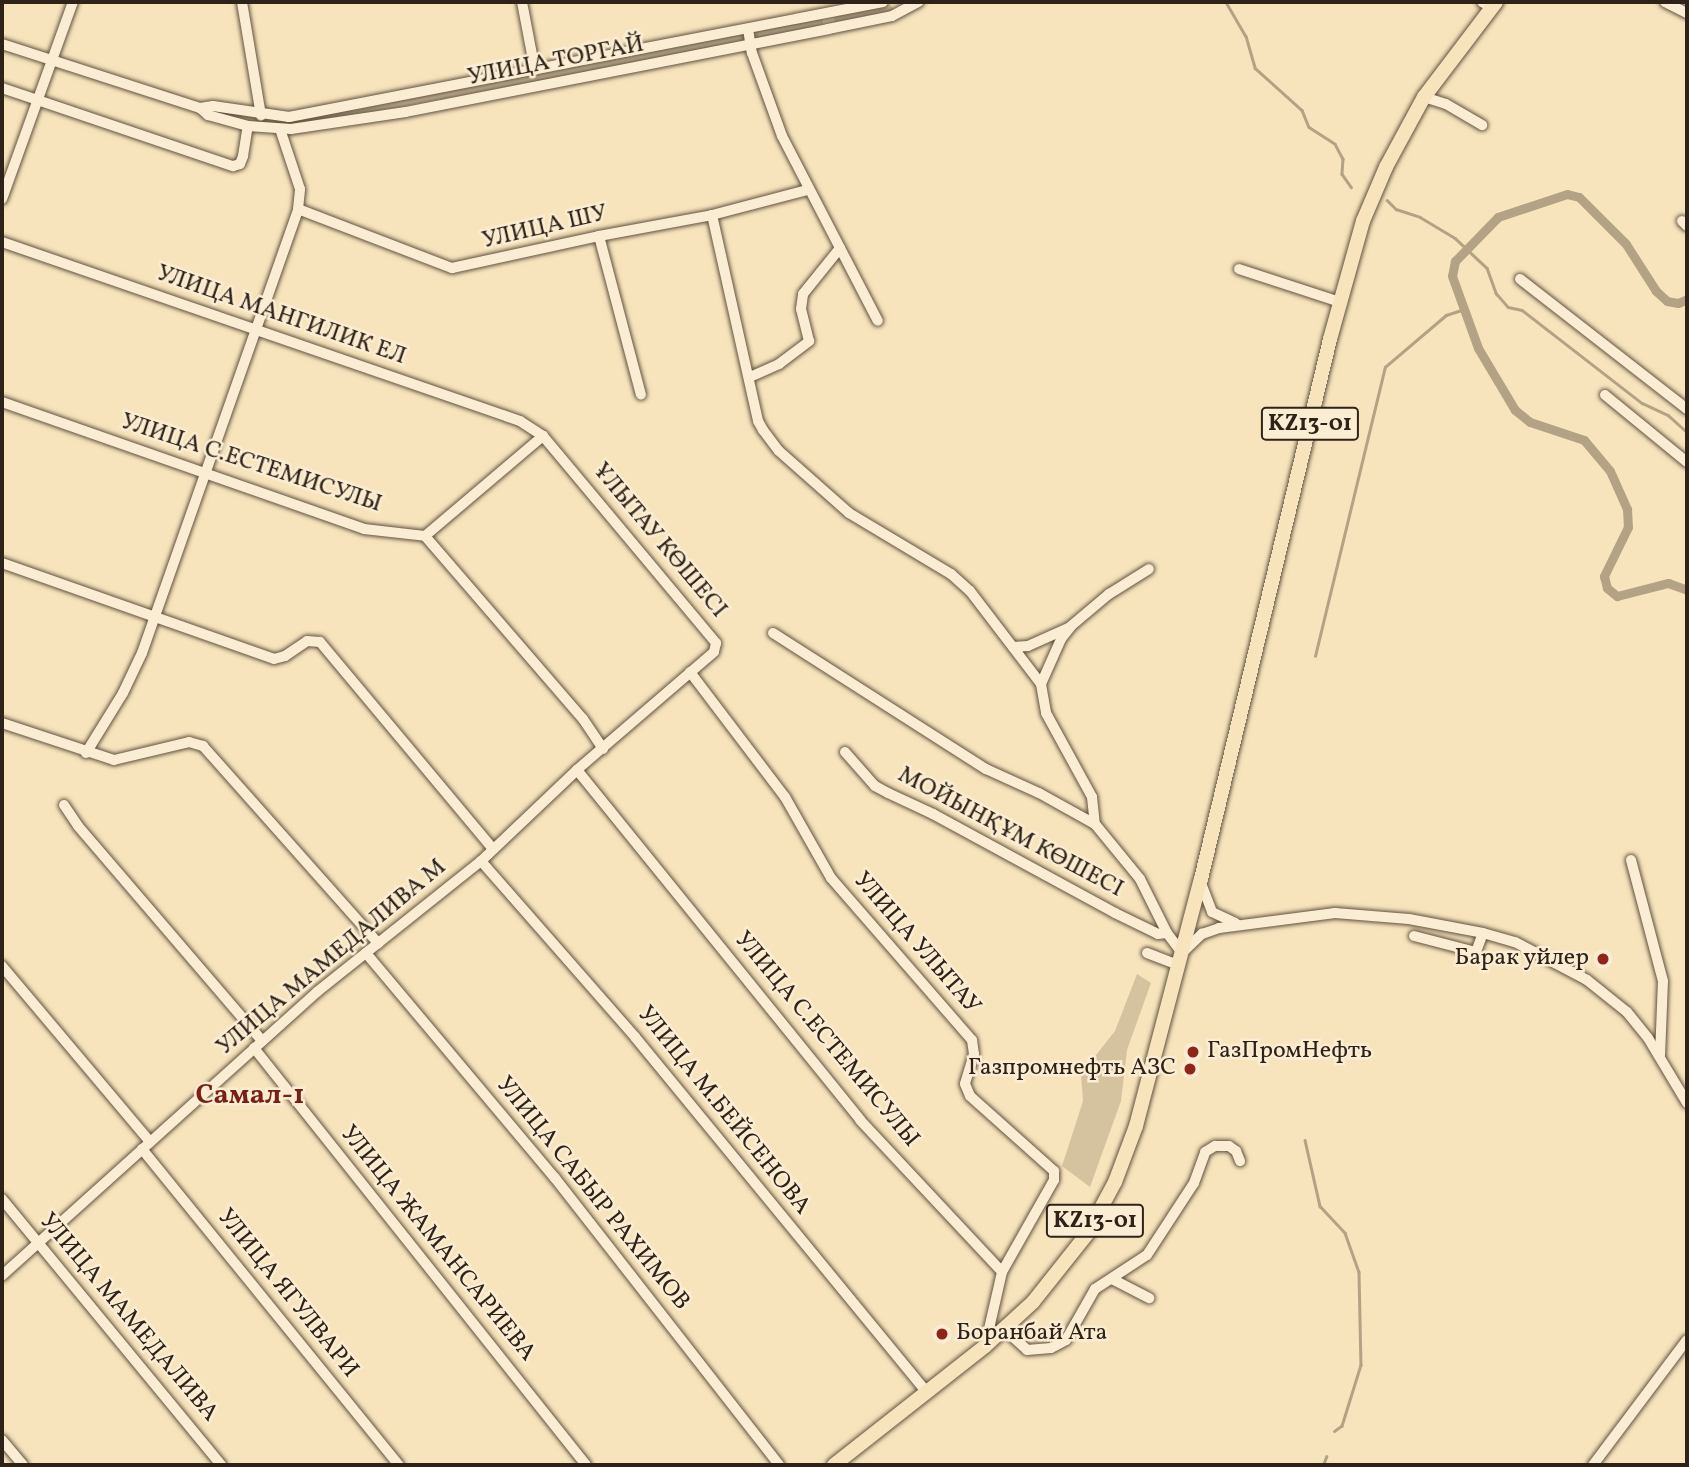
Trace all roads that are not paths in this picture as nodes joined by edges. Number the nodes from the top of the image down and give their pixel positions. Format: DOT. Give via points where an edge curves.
graph roads {
  1 [pos="73,2"];
  2 [pos="242,2"];
  3 [pos="522,2"];
  4 [pos="883,2"];
  5 [pos="918,2"];
  6 [pos="1665,2"];
  7 [pos="1490,4"];
  8 [pos="827,7"];
  9 [pos="1687,13"];
  10 [pos="748,29"];
  11 [pos="828,29"];
  12 [pos="5,43"];
  13 [pos="751,45"];
  14 [pos="53,58"];
  15 [pos="535,70"];
  16 [pos="2,88"];
  17 [pos="1424,97"];
  18 [pos="38,100"];
  19 [pos="200,107"];
  20 [pos="261,115"];
  21 [pos="1482,125"];
  22 [pos="248,126"];
  23 [pos="280,129"];
  24 [pos="807,190"];
  25 [pos="2,199"];
  26 [pos="298,209"];
  27 [pos="712,215"];
  28 [pos="599,236"];
  29 [pos="2,242"];
  30 [pos="840,248"];
  31 [pos="1239,269"];
  32 [pos="1520,279"];
  33 [pos="1340,302"];
  34 [pos="878,321"];
  35 [pos="254,329"];
  36 [pos="750,377"];
  37 [pos="641,395"];
  38 [pos="1605,395"];
  39 [pos="2,402"];
  40 [pos="1687,409"];
  41 [pos="543,436"];
  42 [pos="1687,462"];
  43 [pos="206,473"];
  44 [pos="425,536"];
  45 [pos="2,563"];
  46 [pos="1149,569"];
  47 [pos="155,616"];
  48 [pos="1071,626"];
  49 [pos="773,633"];
  50 [pos="1013,647"];
  51 [pos="690,672"];
  52 [pos="1041,684"];
  53 [pos="2,723"];
  54 [pos="603,749"];
  55 [pos="845,752"];
  56 [pos="86,753"];
  57 [pos="577,770"];
  58 [pos="65,806"];
  59 [pos="1095,824"];
  60 [pos="494,849"];
  61 [pos="1631,860"];
  62 [pos="481,862"];
  63 [pos="1200,879"];
  64 [pos="1240,924"];
  65 [pos="1167,933"];
  66 [pos="1483,933"];
  67 [pos="1414,936"];
  68 [pos="378,943"];
  69 [pos="366,953"];
  70 [pos="1147,953"];
  71 [pos="1180,959"];
  72 [pos="2,966"];
  73 [pos="258,1045"];
  74 [pos="1660,1055"];
  75 [pos="1687,1103"];
  76 [pos="146,1145"];
  77 [pos="1240,1161"];
  78 [pos="2,1199"];
  79 [pos="39,1243"];
  80 [pos="1002,1272"];
  81 [pos="2,1276"];
  82 [pos="1112,1279"];
  83 [pos="1149,1298"];
  84 [pos="1004,1329"];
  85 [pos="1687,1340"];
  86 [pos="985,1346"];
  87 [pos="927,1393"];
  88 [pos="2,1440"];
  89 [pos="23,1465"];
  90 [pos="221,1465"];
  91 [pos="399,1465"];
  92 [pos="586,1465"];
  93 [pos="779,1465"];
  94 [pos="834,1465"];
  95 [pos="1594,1465"];
  1 -- 14 [label="street"];
  2 -- 20 [label="street"];
  3 -- 15 [label="street"];
  4 -- 8 [label="street, УЛИЦА ТОРГАЙ"];
  5 -- 11 [label="street, УЛИЦА ТОРГАЙ" via="892,16"];
  6 -- 9 [label="street"];
  7 -- 17 [label="highway, KZ13-01"];
  8 -- 10 [label="street, УЛИЦА ТОРГАЙ"];
  8 -- 11 [label="street"];
  10 -- 13 [label="street"];
  10 -- 15 [label="street, УЛИЦА ТОРГАЙ"];
  11 -- 13 [label="street, УЛИЦА ТОРГАЙ"];
  12 -- 14 [label="street, УЛИЦА ТОРГАЙ"];
  13 -- 23 [label="street, УЛИЦА ТОРГАЙ" via="406,112"];
  13 -- 24 [label="street" via="764,91"];
  14 -- 18 [label="street"];
  14 -- 19 [label="street, УЛИЦА ТОРГАЙ"];
  15 -- 20 [label="street, УЛИЦА ТОРГАЙ" via="289,117"];
  16 -- 18 [label="street"];
  17 -- 21 [label="street"];
  17 -- 33 [label="highway, KZ13-01" via="1374,194"];
  18 -- 22 [label="street" via="233,166 240,164"];
  18 -- 25 [label="street"];
  19 -- 20 [label="street, УЛИЦА ТОРГАЙ"];
  19 -- 22 [label="street, УЛИЦА ТОРГАЙ" via="208,115"];
  22 -- 23 [label="street, УЛИЦА ТОРГАЙ"];
  23 -- 26 [label="street" via="300,189"];
  24 -- 27 [label="street, УЛИЦА ШУ"];
  24 -- 30 [label="street"];
  26 -- 28 [label="street, УЛИЦА ШУ" via="452,268"];
  26 -- 35 [label="street"];
  27 -- 28 [label="street, УЛИЦА ШУ"];
  27 -- 36 [label="street, МОЙЫНҚҰМ КӨШЕСІ"];
  28 -- 37 [label="street"];
  29 -- 35 [label="street, УЛИЦА МАНГИЛИК ЕЛ"];
  30 -- 34 [label="street"];
  30 -- 36 [label="street" via="803,294 801,309 809,341 779,365"];
  31 -- 33 [label="street"];
  32 -- 40 [label="street"];
  33 -- 63 [label="highway, KZ13-01"];
  35 -- 41 [label="street, УЛИЦА МАНГИЛИК ЕЛ" via="507,416"];
  35 -- 43 [label="street"];
  36 -- 50 [label="street, МОЙЫНҚҰМ КӨШЕСІ" via="758,421 779,450 849,513 962,582"];
  38 -- 42 [label="street"];
  39 -- 43 [label="street, УЛИЦА С.ЕСТЕМИСУЛЫ"];
  41 -- 44 [label="street"];
  41 -- 51 [label="street, ҰЛЫТАУ КӨШЕСІ" via="713,638 714,652"];
  43 -- 44 [label="street, УЛИЦА С.ЕСТЕМИСУЛЫ" via="364,529"];
  43 -- 47 [label="street"];
  44 -- 54 [label="street" via="583,719"];
  45 -- 47 [label="street"];
  46 -- 48 [label="street"];
  47 -- 56 [label="street" via="123,693"];
  47 -- 60 [label="street" via="274,659 307,641 320,642"];
  48 -- 50 [label="street" via="1028,646"];
  48 -- 52 [label="street"];
  49 -- 59 [label="street" via="986,769"];
  50 -- 52 [label="street, МОЙЫНҚҰМ КӨШЕСІ"];
  51 -- 54 [label="street, УЛИЦА МАМЕДАЛИВА М"];
  51 -- 80 [label="street, УЛИЦА УЛЫТАУ" via="785,797 831,878 972,1040 974,1054 965,1084 970,1096 1054,1171 1054,1180"];
  52 -- 59 [label="street, МОЙЫНҚҰМ КӨШЕСІ" via="1046,713 1092,797"];
  53 -- 56 [label="street"];
  54 -- 57 [label="street, УЛИЦА МАМЕДАЛИВА М"];
  55 -- 65 [label="street, МОЙЫНҚҰМ КӨШЕСІ" via="875,786 1115,913 1158,934"];
  56 -- 68 [label="street" via="124,760 189,742 203,746"];
  57 -- 60 [label="street, УЛИЦА МАМЕДАЛИВА М"];
  57 -- 80 [label="street, УЛИЦА С.ЕСТЕМИСУЛЫ" via="860,1120"];
  58 -- 73 [label="street, УЛИЦА ЖАМАНСАРИЕВА"];
  59 -- 65 [label="street, МОЙЫНҚҰМ КӨШЕСІ" via="1140,879"];
  60 -- 62 [label="street, УЛИЦА МАМЕДАЛИВА М"];
  61 -- 74 [label="street" via="1663,981"];
  62 -- 68 [label="street, УЛИЦА МАМЕДАЛИВА М"];
  62 -- 87 [label="street, УЛИЦА М.БЕЙСЕНОВА" via="628,1028"];
  63 -- 64 [label="street" via="1212,912"];
  63 -- 71 [label="highway, KZ13-01"];
  64 -- 66 [label="street" via="1364,913"];
  64 -- 71 [label="street" via="1202,934"];
  65 -- 71 [label="street, МОЙЫНҚҰМ КӨШЕСІ"];
  66 -- 67 [label="street" via="1476,952"];
  66 -- 74 [label="street" via="1515,942 1587,980 1628,1012"];
  68 -- 69 [label="street, УЛИЦА МАМЕДАЛИВА М"];
  69 -- 73 [label="street, УЛИЦА МАМЕДАЛИВА М"];
  69 -- 93 [label="street, УЛИЦА САБЫР РАХИМОВ" via="555,1178"];
  70 -- 71 [label="street"];
  71 -- 84 [label="highway, KZ13-01" via="1136,1126 1115,1182 1070,1259"];
  72 -- 76 [label="street, УЛИЦА ЯГУЛВАРИ"];
  73 -- 76 [label="street, УЛИЦА МАМЕДАЛИВА М"];
  73 -- 92 [label="street, УЛИЦА ЖАМАНСАРИЕВА"];
  74 -- 75 [label="street"];
  76 -- 79 [label="street, УЛИЦА МАМЕДАЛИВА М"];
  76 -- 91 [label="street, УЛИЦА ЯГУЛВАРИ"];
  77 -- 82 [label="street" via="1229,1146 1208,1149 1194,1183 1147,1255"];
  78 -- 79 [label="street, УЛИЦА МАМЕДАЛИВА"];
  79 -- 81 [label="street, УЛИЦА МАМЕДАЛИВА М"];
  79 -- 90 [label="street, УЛИЦА МАМЕДАЛИВА"];
  80 -- 86 [label="street"];
  82 -- 83 [label="street"];
  82 -- 84 [label="street" via="1090,1295 1066,1340 1051,1348 1037,1353 1027,1350"];
  84 -- 86 [label="highway, KZ13-01"];
  85 -- 95 [label="street"];
  86 -- 87 [label="highway, KZ13-01"];
  87 -- 94 [label="highway, KZ13-01"];
  88 -- 89 [label="street"];
}
